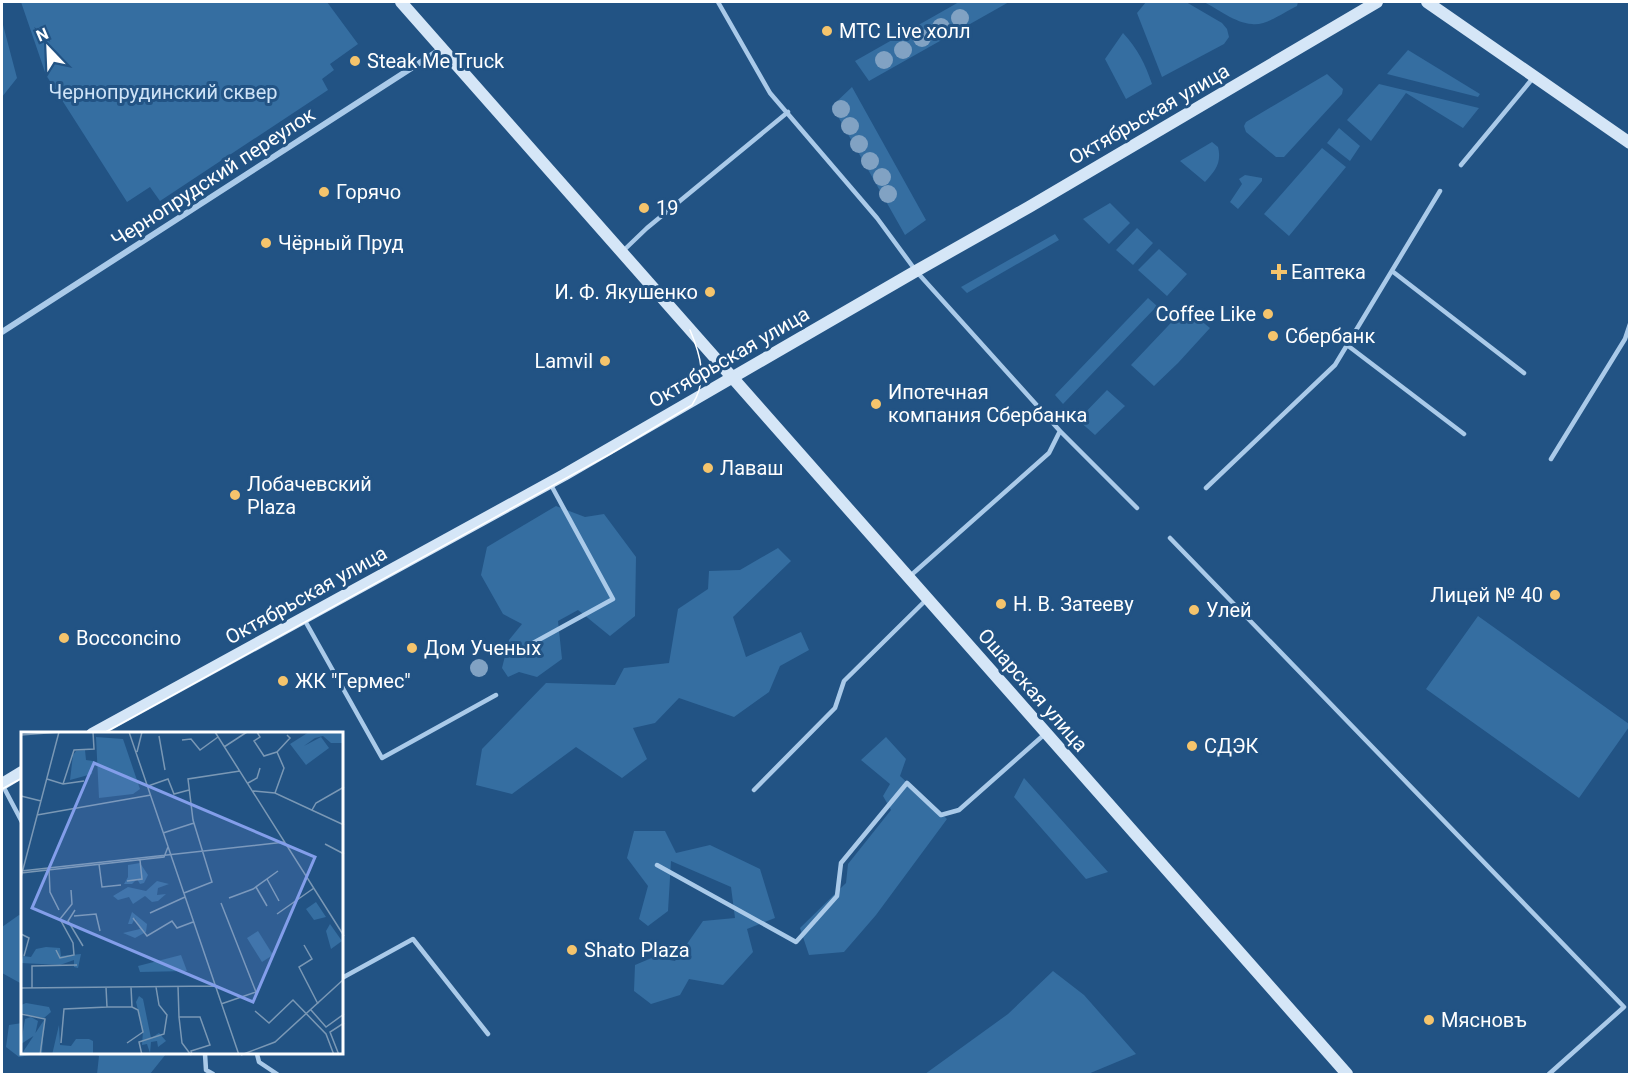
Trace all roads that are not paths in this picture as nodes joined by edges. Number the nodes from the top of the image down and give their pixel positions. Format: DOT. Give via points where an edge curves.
graph roads {
  1 [pos="401,2"];
  2 [pos="718,2"];
  3 [pos="1377,2"];
  4 [pos="1427,2"];
  5 [pos="441,49"];
  6 [pos="1535,76"];
  7 [pos="788,112"];
  8 [pos="1629,143"];
  9 [pos="1461,165"];
  10 [pos="1440,191"];
  11 [pos="622,252"];
  12 [pos="916,270"];
  13 [pos="1392,271"];
  14 [pos="1629,324"];
  15 [pos="2,332"];
  16 [pos="1347,345"];
  17 [pos="1524,373"];
  18 [pos="732,378"];
  19 [pos="1060,431"];
  20 [pos="1464,434"];
  21 [pos="1551,459"];
  22 [pos="550,483"];
  23 [pos="1206,488"];
  24 [pos="1137,508"];
  25 [pos="1170,538"];
  26 [pos="908,578"];
  27 [pos="927,599"];
  28 [pos="304,619"];
  29 [pos="524,648"];
  30 [pos="496,695"];
  31 [pos="96,732"];
  32 [pos="1046,733"];
  33 [pos="21,773"];
  34 [pos="2,784"];
  35 [pos="754,790"];
  36 [pos="21,820"];
  37 [pos="657,865"];
  38 [pos="344,977"];
  39 [pos="488,1034"];
  40 [pos="205,1055"];
  41 [pos="257,1055"];
  42 [pos="213,1074"];
  43 [pos="277,1074"];
  44 [pos="1347,1074"];
  45 [pos="1549,1074"];
  1 -- 5 [label="street, Ошарская улица"];
  2 -- 7 [label="lane" via="770,93"];
  3 -- 12 [label="street, Октябрьская улица"];
  4 -- 6 [label="street"];
  5 -- 11 [label="street, Ошарская улица"];
  5 -- 15 [label="street, Чернопрудский переулок"];
  6 -- 8 [label="street"];
  6 -- 9 [label="lane"];
  7 -- 11 [label="lane"];
  7 -- 12 [label="lane"];
  10 -- 13 [label="lane"];
  11 -- 18 [label="street, Ошарская улица"];
  12 -- 18 [label="street, Октябрьская улица"];
  12 -- 19 [label="lane"];
  13 -- 16 [label="lane"];
  13 -- 17 [label="lane"];
  14 -- 21 [label="lane" via="1625,339"];
  16 -- 20 [label="lane"];
  16 -- 23 [label="lane" via="1335,365"];
  18 -- 22 [label="street, Октябрьская улица"];
  18 -- 26 [label="street, Ошарская улица"];
  19 -- 24 [label="lane"];
  19 -- 26 [label="lane" via="1049,453"];
  22 -- 28 [label="street, Октябрьская улица"];
  22 -- 29 [label="lane" via="612,599"];
  25 -- 45 [label="lane" via="1624,1007"];
  26 -- 27 [label="street, Ошарская улица"];
  27 -- 32 [label="street, Ошарская улица"];
  27 -- 35 [label="lane" via="844,681 835,708"];
  28 -- 30 [label="lane" via="382,758"];
  28 -- 31 [label="street, Октябрьская улица"];
  32 -- 37 [label="lane" via="959,810 941,815 907,783 841,862 837,896 795,942"];
  32 -- 44 [label="street, Ошарская улица"];
  33 -- 34 [label="street"];
  34 -- 36 [label="lane"];
  38 -- 39 [label="lane" via="413,939"];
  40 -- 42 [label="lane" via="206,1070"];
  41 -- 43 [label="lane" via="259,1062"];
}
